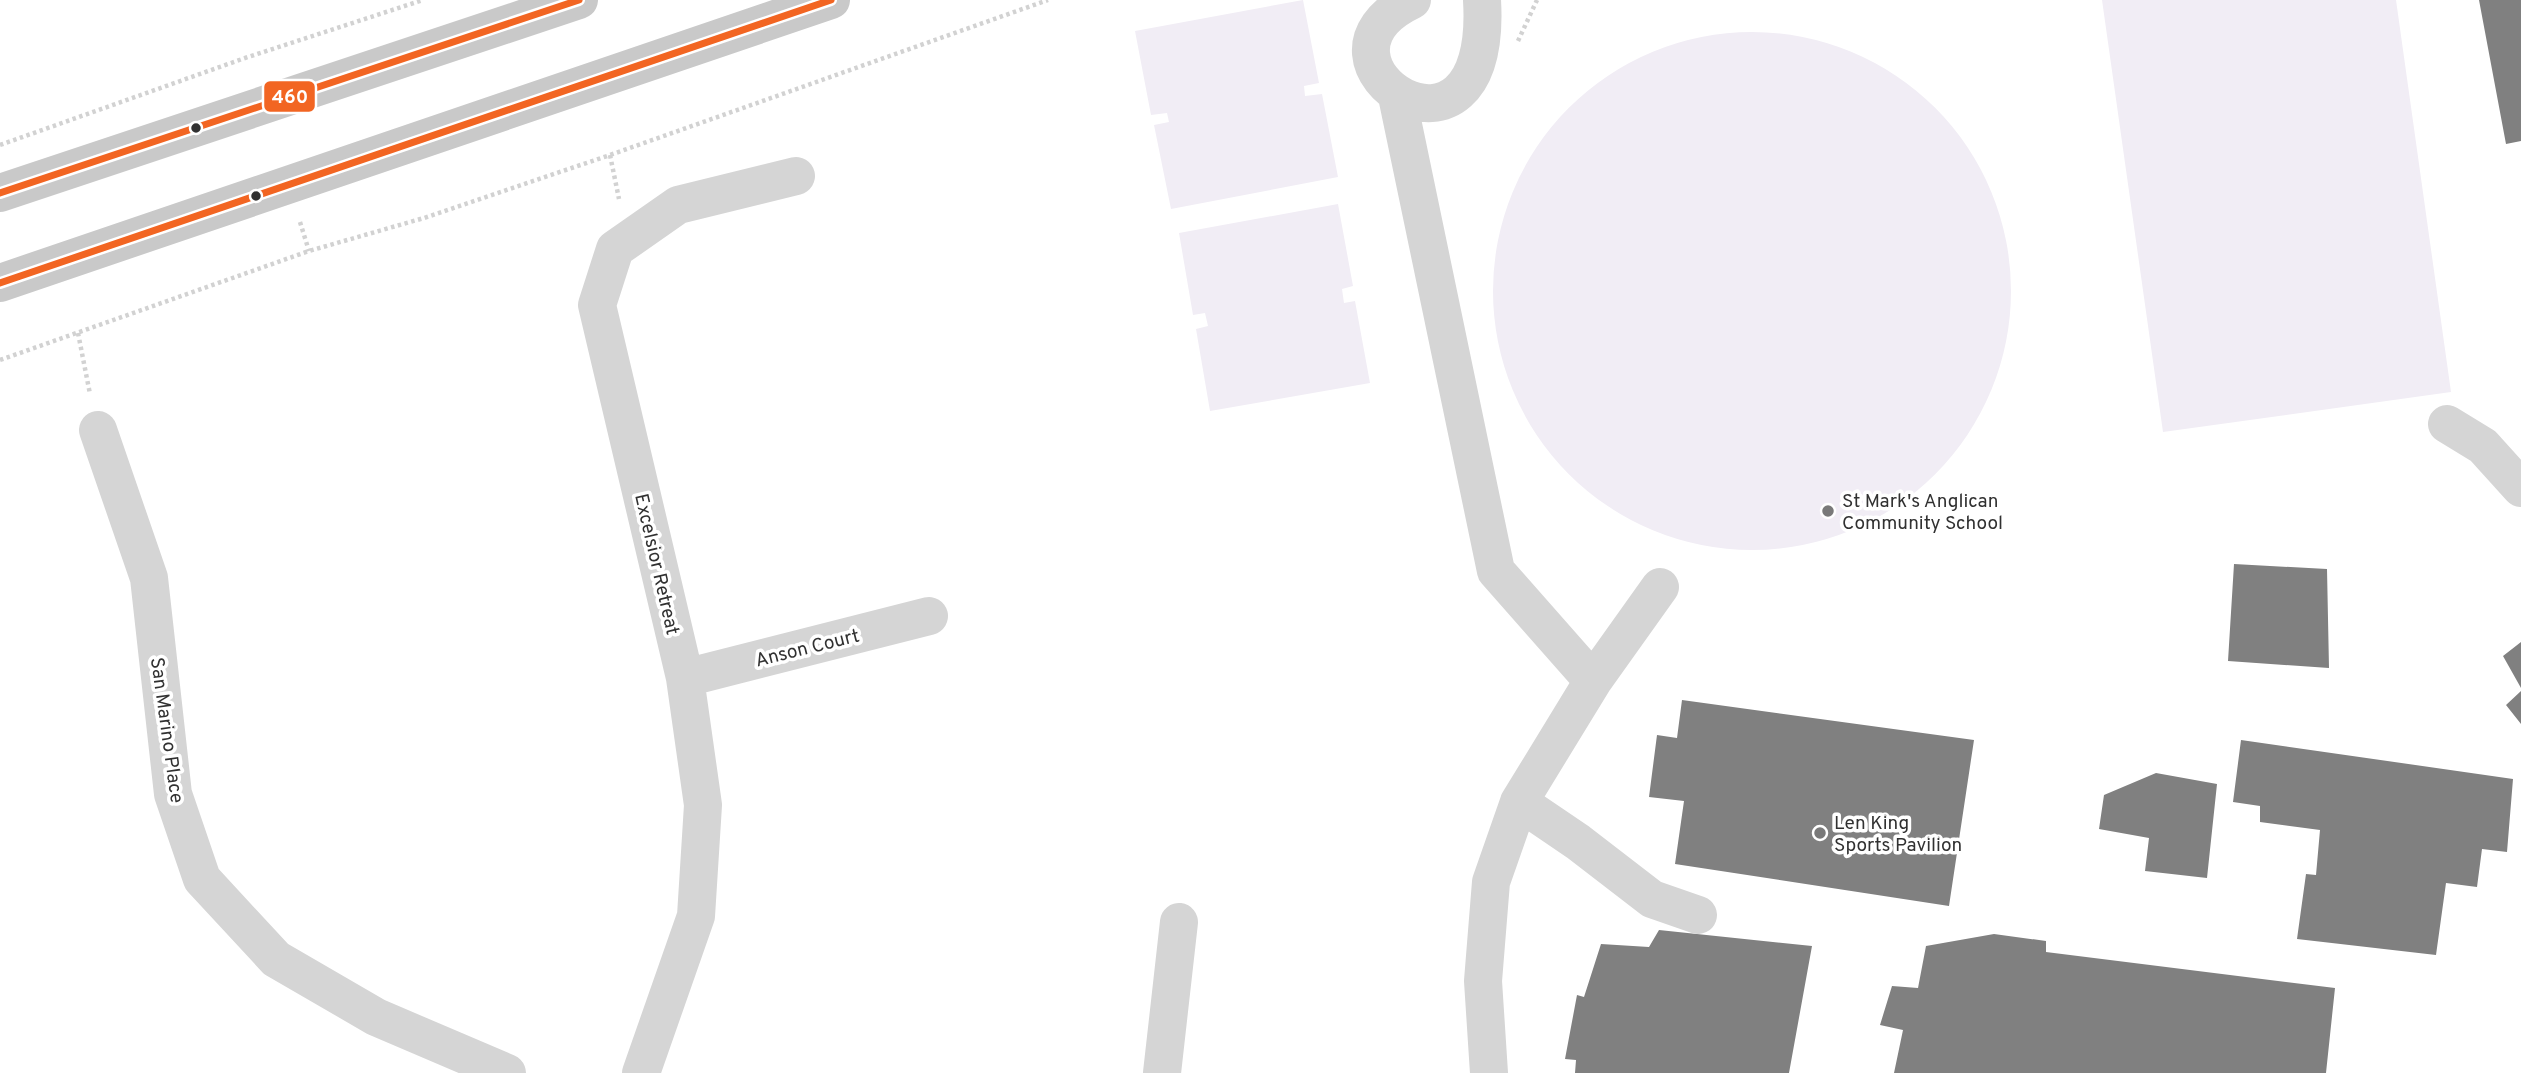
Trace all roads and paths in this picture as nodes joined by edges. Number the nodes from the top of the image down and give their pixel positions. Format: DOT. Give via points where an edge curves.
graph roads {
  1 [pos="423,0"];
  2 [pos="579,0"];
  3 [pos="831,0"];
  4 [pos="1048,0"];
  5 [pos="1412,0"];
  6 [pos="1482,0"];
  7 [pos="1397,96"];
  8 [pos="0,145"];
  9 [pos="796,176"];
  10 [pos="0,193"];
  11 [pos="0,283"];
  12 [pos="78,333"];
  13 [pos="0,360"];
  14 [pos="2447,424"];
  15 [pos="98,430"];
  16 [pos="2521,488"];
  17 [pos="1660,587"];
  18 [pos="929,616"];
  19 [pos="685,678"];
  20 [pos="1593,681"];
  21 [pos="1519,802"];
  22 [pos="1698,915"];
  23 [pos="1179,922"];
  24 [pos="507,1073"];
  25 [pos="641,1073"];
  26 [pos="1162,1073"];
  27 [pos="1489,1073"];
  1 -- 8 [label="path"];
  2 -- 10 [label="main road"];
  3 -- 11 [label="main road"];
  4 -- 12 [label="path" via="610,155 424,218 309,251"];
  5 -- 7 [label="street" via="1383,21 1372,52 1384,85"];
  6 -- 7 [label="street" via="1481,44 1472,75 1462,89 1431,103 1413,103"];
  7 -- 20 [label="street" via="1496,571"];
  9 -- 19 [label="street, Excelsior Retreat" via="678,205 615,249 597,305"];
  12 -- 13 [label="path"];
  12 -- 15 [label="path"];
  14 -- 16 [label="street" via="2483,446"];
  15 -- 24 [label="street, San Marino Place" via="149,578 173,794 202,879 276,959 376,1017"];
  17 -- 20 [label="street"];
  18 -- 19 [label="street, Anson Court"];
  19 -- 25 [label="street, Excelsior Retreat" via="703,805 696,916"];
  20 -- 21 [label="street"];
  21 -- 22 [label="street" via="1652,899"];
  21 -- 27 [label="street" via="1491,882 1483,981"];
  23 -- 26 [label="street"];
}
